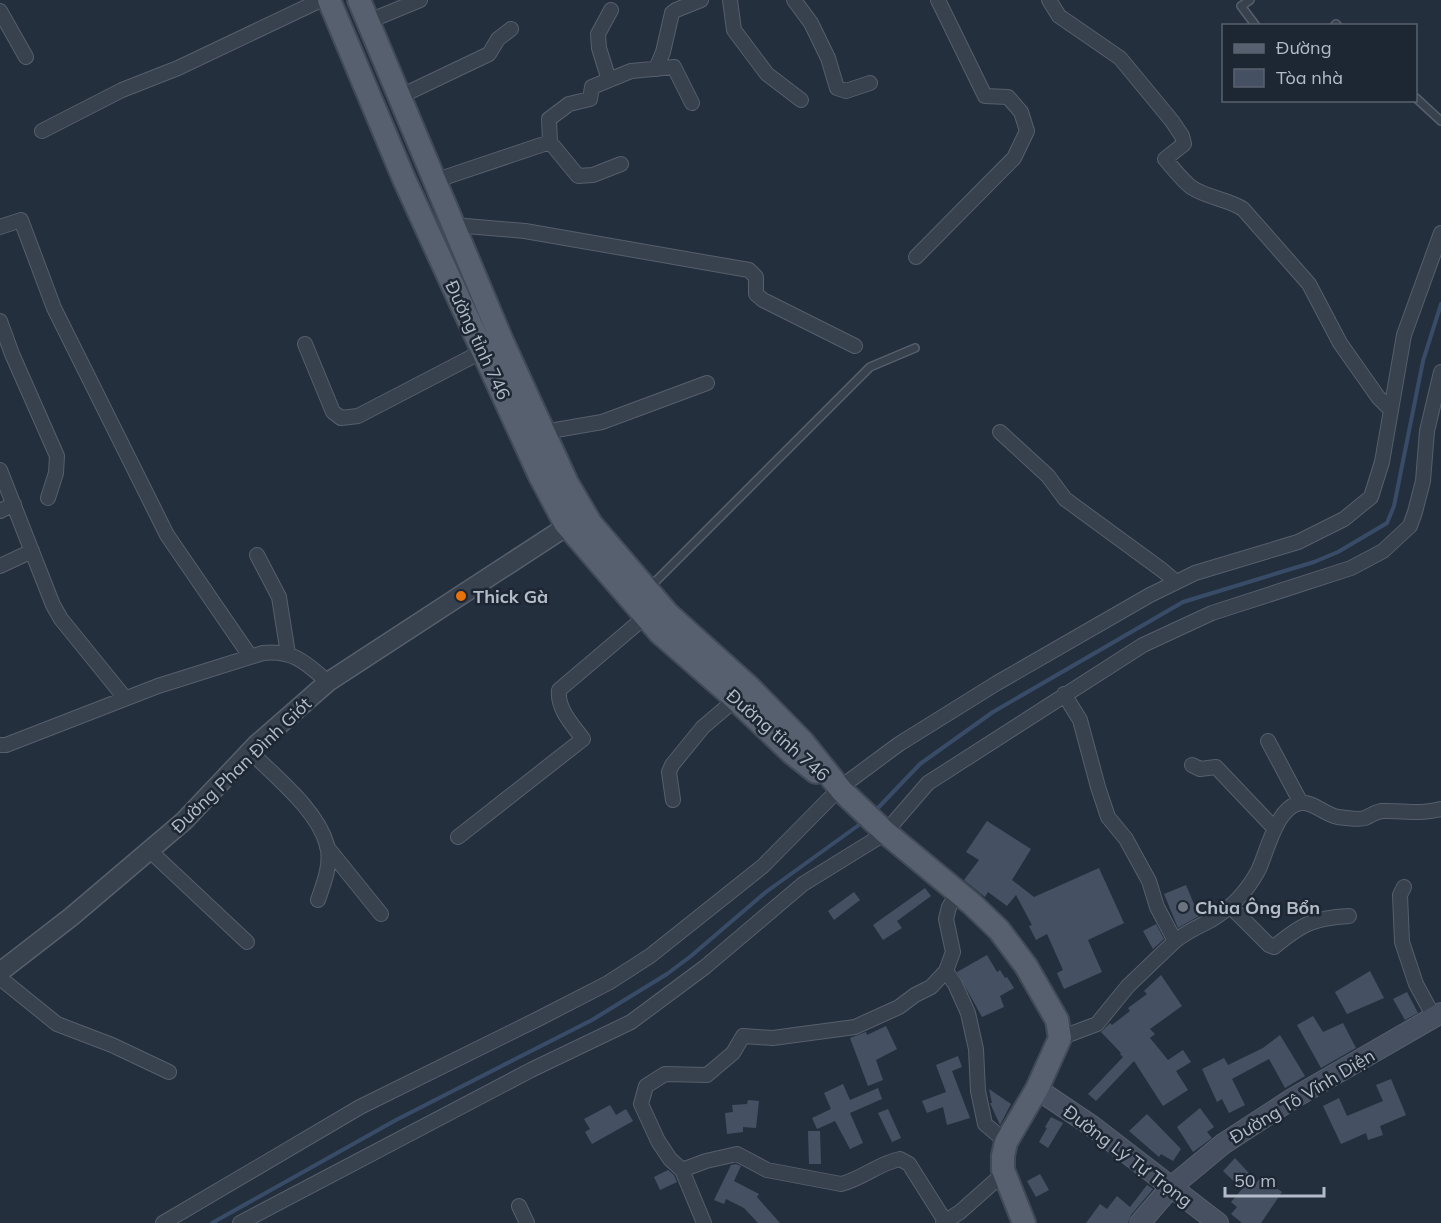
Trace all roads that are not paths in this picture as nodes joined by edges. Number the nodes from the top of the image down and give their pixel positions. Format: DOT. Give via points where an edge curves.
graph roads {
  1 [pos="321,0"];
  2 [pos="329,0"];
  3 [pos="359,0"];
  4 [pos="420,0"];
  5 [pos="701,0"];
  6 [pos="730,0"];
  7 [pos="794,0"];
  8 [pos="938,0"];
  9 [pos="1049,0"];
  10 [pos="1250,0"];
  11 [pos="611,10"];
  12 [pos="0,11"];
  13 [pos="369,21"];
  14 [pos="1254,24"];
  15 [pos="511,29"];
  16 [pos="26,57"];
  17 [pos="656,69"];
  18 [pos="609,80"];
  19 [pos="870,83"];
  20 [pos="400,96"];
  21 [pos="1417,99"];
  22 [pos="801,100"];
  23 [pos="692,103"];
  24 [pos="1441,122"];
  25 [pos="42,131"];
  26 [pos="550,142"];
  27 [pos="621,164"];
  28 [pos="434,181"];
  29 [pos="454,225"];
  30 [pos="0,227"];
  31 [pos="1441,232"];
  32 [pos="916,258"];
  33 [pos="0,321"];
  34 [pos="305,344"];
  35 [pos="855,346"];
  36 [pos="915,348"];
  37 [pos="483,351"];
  38 [pos="1441,372"];
  39 [pos="707,383"];
  40 [pos="1439,388"];
  41 [pos="1391,410"];
  42 [pos="544,432"];
  43 [pos="1000,432"];
  44 [pos="0,470"];
  45 [pos="48,498"];
  46 [pos="14,504"];
  47 [pos="0,511"];
  48 [pos="576,520"];
  49 [pos="32,551"];
  50 [pos="257,555"];
  51 [pos="0,566"];
  52 [pos="1176,582"];
  53 [pos="647,590"];
  54 [pos="645,617"];
  55 [pos="288,654"];
  56 [pos="250,656"];
  57 [pos="328,682"];
  58 [pos="1064,694"];
  59 [pos="125,698"];
  60 [pos="736,699"];
  61 [pos="1268,741"];
  62 [pos="0,745"];
  63 [pos="250,751"];
  64 [pos="1192,765"];
  65 [pos="840,788"];
  66 [pos="673,800"];
  67 [pos="1301,803"];
  68 [pos="1441,809"];
  69 [pos="1275,828"];
  70 [pos="885,832"];
  71 [pos="458,837"];
  72 [pos="327,847"];
  73 [pos="149,850"];
  74 [pos="1404,887"];
  75 [pos="958,892"];
  76 [pos="318,900"];
  77 [pos="1230,906"];
  78 [pos="381,914"];
  79 [pos="1349,916"];
  80 [pos="1175,941"];
  81 [pos="247,942"];
  82 [pos="946,971"];
  83 [pos="0,972"];
  84 [pos="0,978"];
  85 [pos="1437,1015"];
  86 [pos="1060,1038"];
  87 [pos="169,1072"];
  88 [pos="1037,1089"];
  89 [pos="1006,1142"];
  90 [pos="682,1170"];
  91 [pos="1004,1173"];
  92 [pos="1170,1188"];
  93 [pos="519,1206"];
  94 [pos="944,1222"];
  95 [pos="163,1223"];
  96 [pos="240,1223"];
  97 [pos="527,1223"];
  98 [pos="704,1223"];
  99 [pos="1024,1223"];
  100 [pos="1141,1223"];
  101 [pos="1218,1223"];
  1 -- 25 [label="street" via="178,68 122,90"];
  2 -- 37 [label="main road, Đường tỉnh 746" via="404,179"];
  3 -- 13 [label="main road, Đường tỉnh 746"];
  4 -- 13 [label="street"];
  5 -- 17 [label="street" via="672,13"];
  6 -- 22 [label="street" via="734,30 767,74"];
  7 -- 19 [label="street" via="811,23 837,88 846,91"];
  8 -- 32 [label="street" via="986,96 1008,97 1021,112 1027,131 1014,158"];
  9 -- 41 [label="street" via="1059,16 1120,58 1154,98 1184,144 1165,159 1192,187 1243,209 1309,284 1340,343"];
  10 -- 14 [label="lane" via="1241,6"];
  11 -- 18 [label="street" via="598,34"];
  12 -- 16 [label="street"];
  13 -- 20 [label="main road, Đường tỉnh 746"];
  15 -- 20 [label="street" via="498,39 489,54"];
  17 -- 18 [label="street" via="631,71"];
  17 -- 23 [label="street" via="674,67"];
  18 -- 26 [label="street" via="592,87 590,99 569,104 549,119"];
  20 -- 28 [label="main road, Đường tỉnh 746"];
  21 -- 24 [label="lane"];
  26 -- 27 [label="street" via="578,176 593,175"];
  26 -- 28 [label="street"];
  28 -- 29 [label="main road, Đường tỉnh 746"];
  29 -- 35 [label="street" via="525,231 749,270 756,277 756,294 764,300"];
  29 -- 42 [label="main road, Đường tỉnh 746"];
  30 -- 56 [label="street" via="21,220 54,308 167,535"];
  31 -- 41 [label="street" via="1404,335"];
  33 -- 45 [label="street" via="57,456"];
  34 -- 37 [label="street" via="333,412 341,418 358,416"];
  36 -- 53 [label="lane" via="870,367"];
  37 -- 48 [label="main road, Đường tỉnh 746" via="555,507"];
  38 -- 40 [label="street"];
  39 -- 42 [label="street" via="602,422"];
  40 -- 58 [label="street" via="1427,431 1423,481 1415,512 1410,526 1383,551 1351,568 1212,613 1143,645"];
  41 -- 52 [label="street" via="1371,497 1344,519 1298,542"];
  42 -- 48 [label="main road, Đường tỉnh 746" via="567,483"];
  43 -- 52 [label="street" via="1048,476 1065,499"];
  44 -- 46 [label="street"];
  46 -- 47 [label="street"];
  46 -- 49 [label="street"];
  48 -- 53 [label="main road, Đường tỉnh 746"];
  48 -- 54 [label="main road, Đường tỉnh 746"];
  48 -- 57 [label="street, Đường Phan Đình Giót"];
  49 -- 51 [label="street"];
  49 -- 59 [label="street" via="61,619"];
  50 -- 55 [label="street" via="279,597"];
  52 -- 65 [label="street" via="997,683 899,744"];
  53 -- 65 [label="main road, Đường tỉnh 746" via="803,742"];
  54 -- 60 [label="main road, Đường tỉnh 746"];
  54 -- 71 [label="street" via="559,690 563,711 583,739"];
  55 -- 56 [label="street" via="279,651"];
  55 -- 57 [label="street"];
  56 -- 59 [label="street"];
  57 -- 63 [label="street, Đường Phan Đình Giót"];
  58 -- 70 [label="street" via="928,783"];
  58 -- 80 [label="street" via="1080,720 1108,817 1126,839 1149,881"];
  59 -- 62 [label="street"];
  60 -- 65 [label="main road, Đường tỉnh 746" via="792,753"];
  60 -- 66 [label="street" via="703,727 672,765 669,772"];
  61 -- 67 [label="street"];
  63 -- 72 [label="street" via="306,808"];
  63 -- 73 [label="street, Đường Phan Đình Giót" via="184,821"];
  64 -- 69 [label="street" via="1200,769 1216,767"];
  65 -- 70 [label="main road"];
  65 -- 95 [label="street" via="763,866 650,956 608,983 360,1107"];
  67 -- 68 [label="street" via="1340,818"];
  67 -- 69 [label="street" via="1293,806"];
  69 -- 77 [label="street" via="1258,871"];
  70 -- 75 [label="main road"];
  70 -- 96 [label="street" via="803,884 705,967 631,1022 521,1075"];
  72 -- 76 [label="street" via="327,873"];
  72 -- 78 [label="street"];
  73 -- 81 [label="street"];
  73 -- 83 [label="street, Đường Phan Đình Giót"];
  74 -- 85 [label="street" via="1400,895 1402,942 1416,984"];
  75 -- 82 [label="street" via="946,919 953,952"];
  75 -- 86 [label="main road" via="999,930 1026,966 1057,1020"];
  77 -- 79 [label="street" via="1274,947 1298,927 1327,917"];
  77 -- 80 [label="street"];
  80 -- 86 [label="street" via="1128,986 1097,1024"];
  82 -- 89 [label="street" via="968,1013 985,1124"];
  82 -- 90 [label="street" via="931,987 899,1007 855,1027 773,1038 743,1036 734,1053 707,1075 665,1074 646,1086 641,1104 658,1141"];
  84 -- 87 [label="street" via="57,1024"];
  85 -- 92 [label="main road, Đường Tô Vĩnh Diện" via="1292,1099 1223,1144"];
  86 -- 88 [label="main road"];
  88 -- 89 [label="main road"];
  88 -- 92 [label="main road, Đường Lý Tự Trọng" via="1092,1126"];
  89 -- 91 [label="main road"];
  90 -- 94 [label="street" via="737,1154 766,1170 841,1184 900,1158 909,1164"];
  90 -- 98 [label="street"];
  91 -- 94 [label="street"];
  91 -- 99 [label="main road"];
  92 -- 100 [label="main road"];
  92 -- 101 [label="main road, Đường Lý Tự Trọng"];
  93 -- 97 [label="street"];
}
